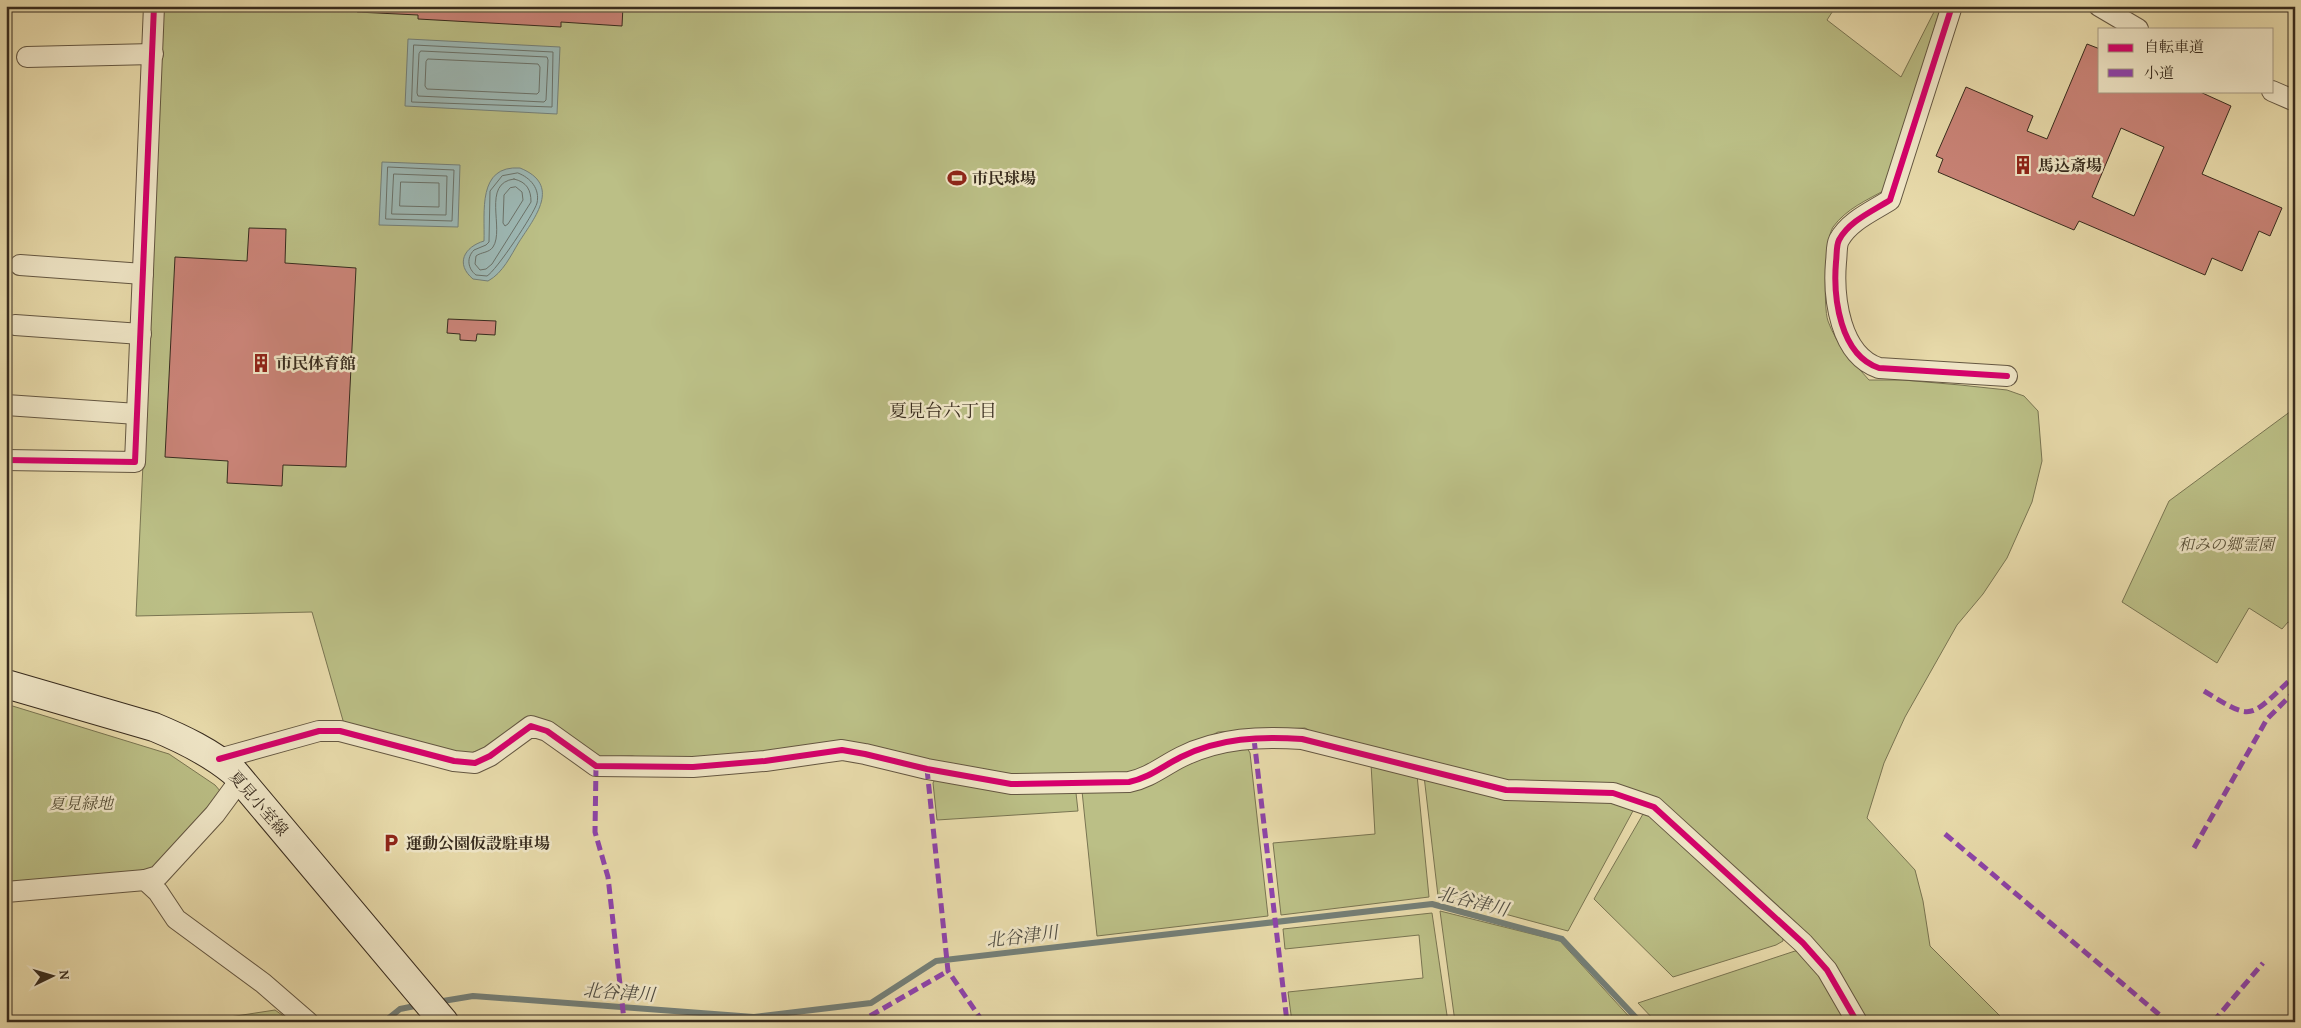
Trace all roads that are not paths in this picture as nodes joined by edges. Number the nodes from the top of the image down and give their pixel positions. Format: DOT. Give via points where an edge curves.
graph roads {
  1 [pos="154,6"];
  2 [pos="1952,6"];
  3 [pos="2099,6"];
  4 [pos="2136,28"];
  5 [pos="153,54"];
  6 [pos="27,57"];
  7 [pos="2274,92"];
  8 [pos="2295,101"];
  9 [pos="20,265"];
  10 [pos="143,274"];
  11 [pos="15,325"];
  12 [pos="140,334"];
  13 [pos="2007,376"];
  14 [pos="6,405"];
  15 [pos="137,414"];
  16 [pos="6,460"];
  17 [pos="6,684"];
  18 [pos="219,760"];
  19 [pos="240,780"];
  20 [pos="144,880"];
  21 [pos="6,892"];
  22 [pos="434,1009"];
  23 [pos="308,1022"];
  24 [pos="1857,1022"];
  1 -- 5 [label="street"];
  2 -- 13 [label="street" via="1890,200 1848,226 1838,241 1838,318 1868,365"];
  3 -- 4 [label="street"];
  5 -- 6 [label="street"];
  5 -- 10 [label="street"];
  7 -- 8 [label="street"];
  9 -- 10 [label="street"];
  10 -- 12 [label="street"];
  11 -- 12 [label="street"];
  12 -- 15 [label="street"];
  14 -- 15 [label="street"];
  15 -- 16 [label="street" via="135,462"];
  17 -- 18 [label="main road, 夏見小室線" via="154,727"];
  18 -- 19 [label="main road, 夏見小室線"];
  18 -- 24 [label="street" via="319,731 340,730 454,761 475,763 531,726 547,731 596,766 693,768 842,750 1011,784 1129,782 1143,779 1214,743 1276,737 1302,739 1506,790 1613,793 1654,807 1803,943 1827,970"];
  19 -- 20 [label="street" via="215,814 158,876"];
  19 -- 22 [label="main road, 夏見小室線"];
  20 -- 21 [label="street"];
  20 -- 23 [label="street" via="158,892 176,919 263,983"];
}
